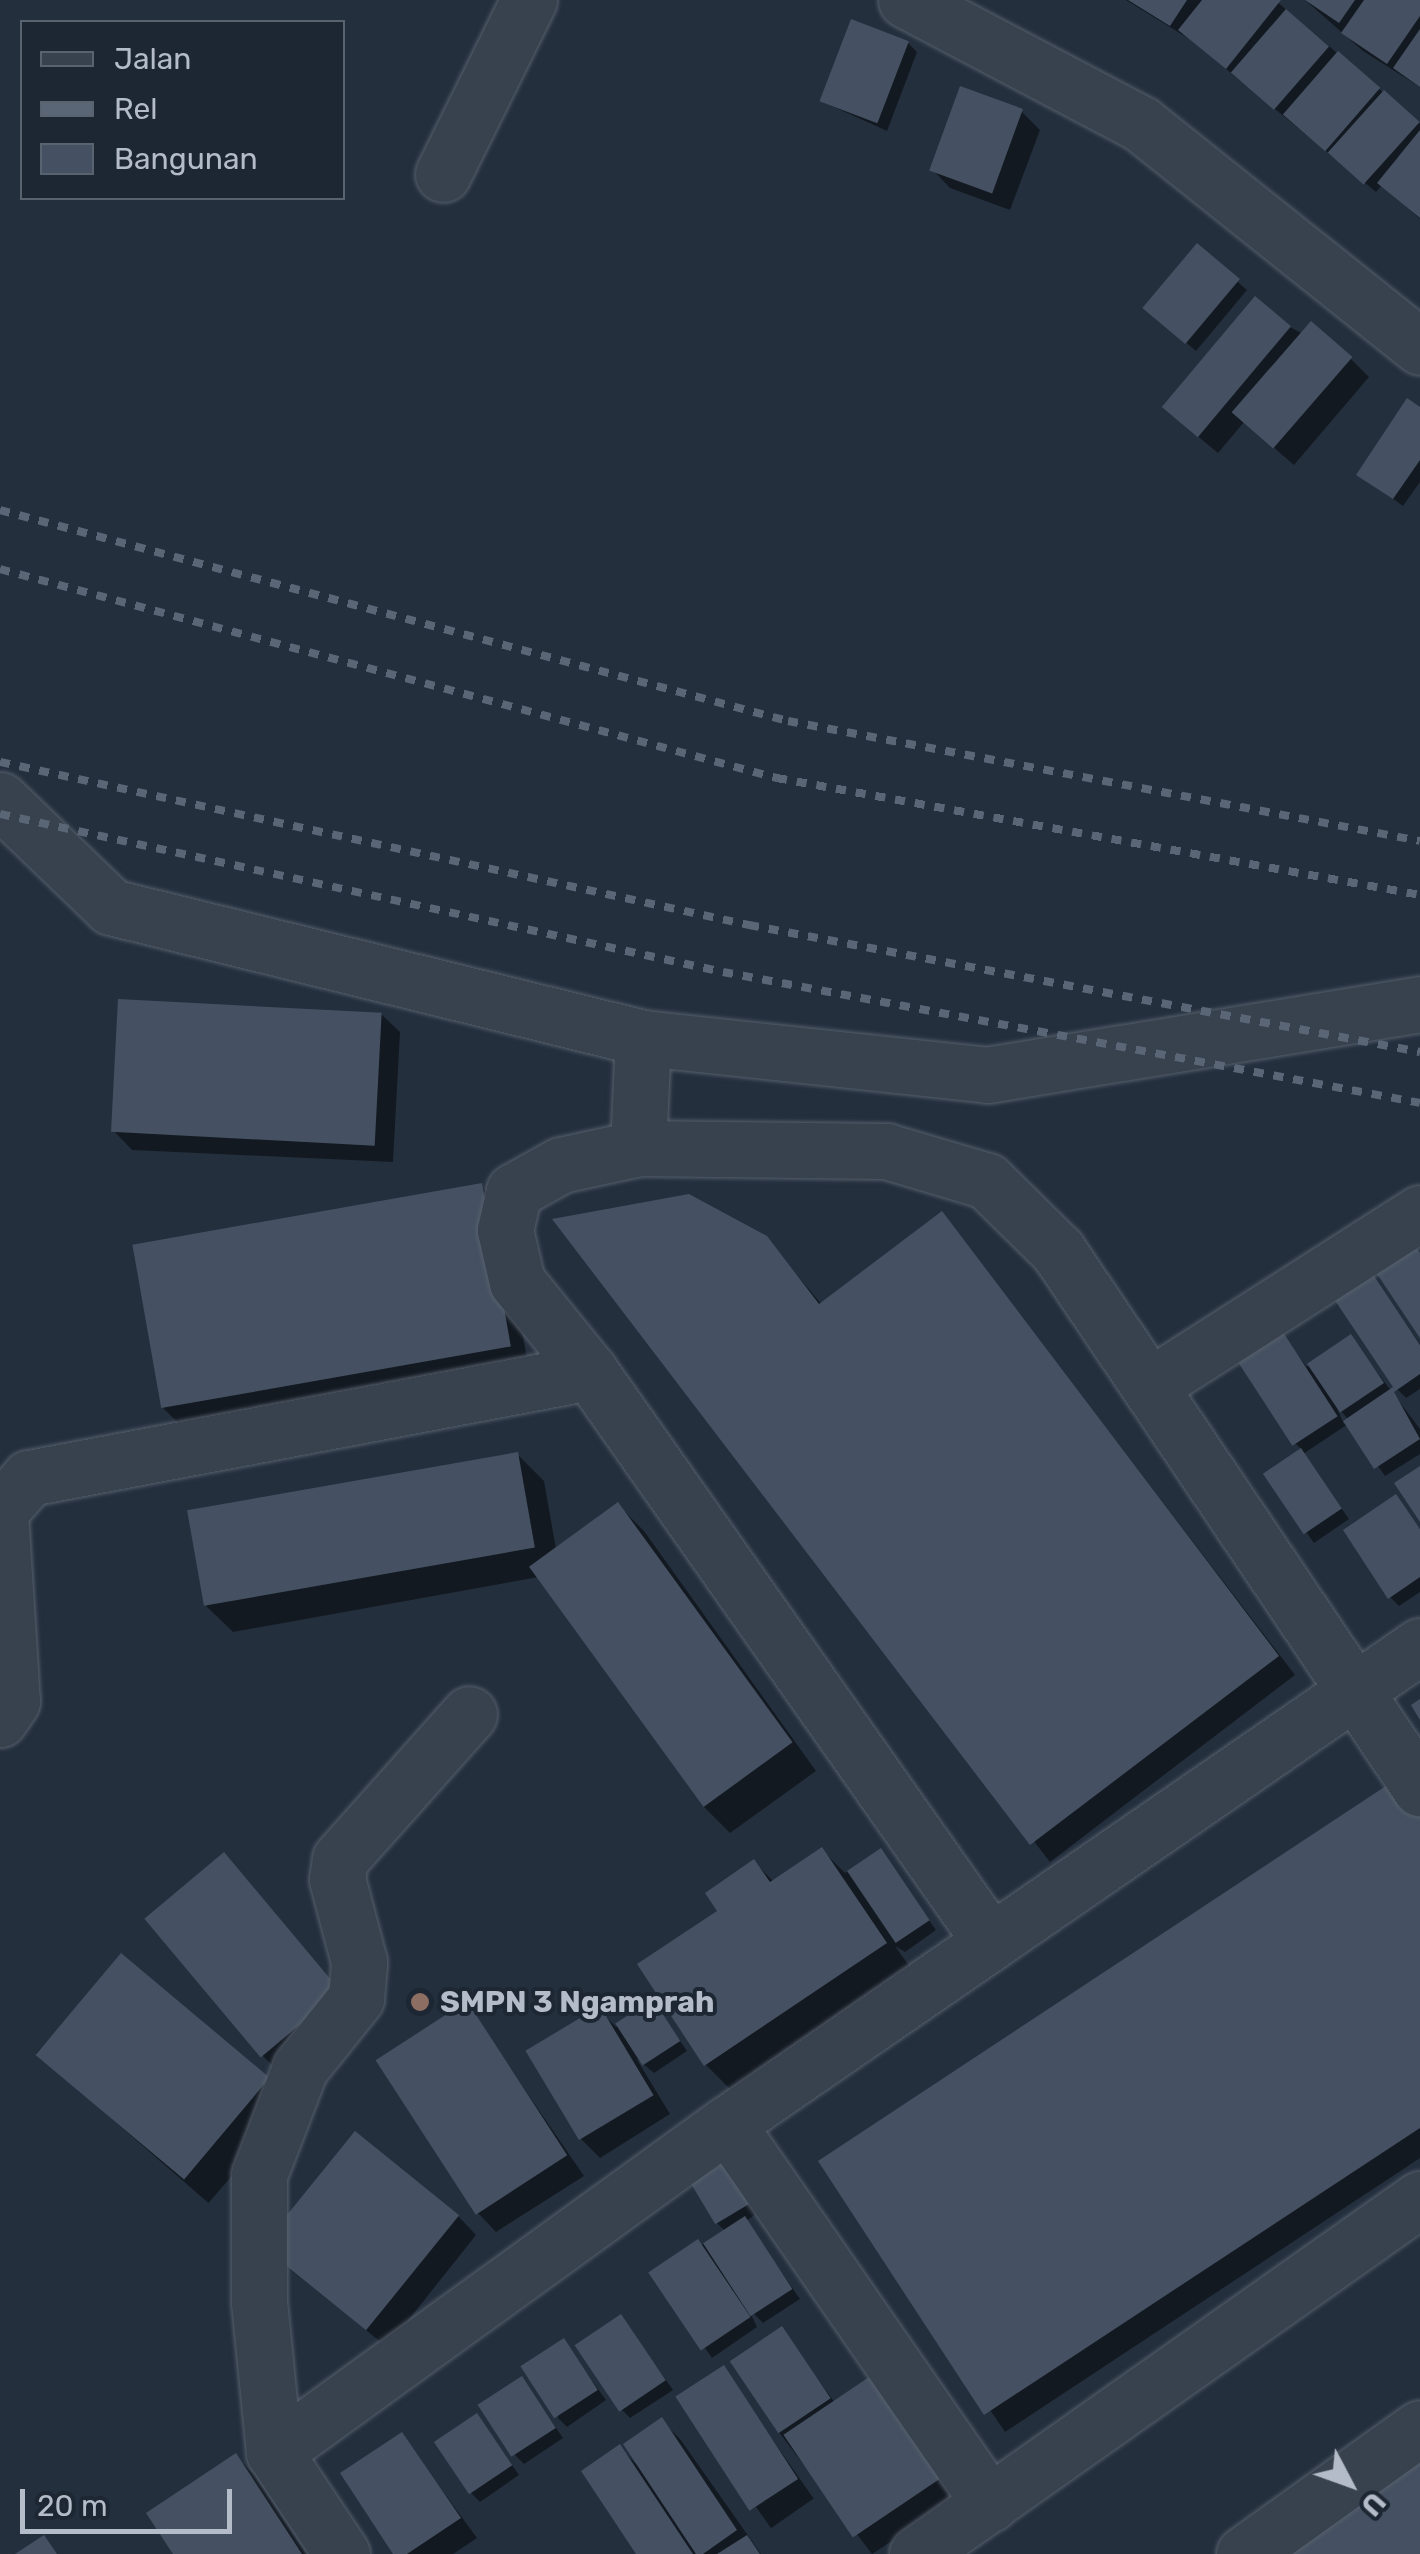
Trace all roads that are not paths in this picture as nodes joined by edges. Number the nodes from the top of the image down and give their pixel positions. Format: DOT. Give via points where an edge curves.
graph roads {
  1 [pos="529,0"];
  2 [pos="906,0"];
  3 [pos="443,174"];
  4 [pos="1418,344"];
  5 [pos="0,800"];
  6 [pos="1420,1004"];
  7 [pos="643,1038"];
  8 [pos="638,1148"];
  9 [pos="1420,1213"];
  10 [pos="590,1372"];
  11 [pos="1151,1385"];
  12 [pos="0,1512"];
  13 [pos="1420,1646"];
  14 [pos="1353,1691"];
  15 [pos="469,1714"];
  16 [pos="0,1719"];
  17 [pos="1420,1788"];
  18 [pos="991,1942"];
  19 [pos="728,2124"];
  20 [pos="1420,2199"];
  21 [pos="1420,2428"];
  22 [pos="274,2452"];
  23 [pos="990,2504"];
  24 [pos="921,2553"];
  25 [pos="342,2554"];
  26 [pos="1244,2554"];
  1 -- 3 [label="street"];
  2 -- 4 [label="street" via="1141,124"];
  5 -- 7 [label="street" via="111,907"];
  6 -- 7 [label="street" via="987,1075"];
  7 -- 8 [label="street"];
  8 -- 10 [label="street" via="562,1166 514,1191 505,1230 517,1282"];
  8 -- 11 [label="street" via="886,1151 987,1180 1058,1251"];
  9 -- 11 [label="street"];
  10 -- 12 [label="street" via="29,1478"];
  10 -- 18 [label="street"];
  11 -- 14 [label="street"];
  12 -- 16 [label="street" via="12,1702"];
  13 -- 14 [label="street"];
  14 -- 17 [label="street"];
  14 -- 18 [label="street"];
  15 -- 22 [label="street" via="340,1860 337,1879 359,1962 356,1998 300,2068 259,2175 259,2301"];
  18 -- 19 [label="street"];
  19 -- 22 [label="street"];
  19 -- 23 [label="street"];
  20 -- 23 [label="street"];
  21 -- 26 [label="street"];
  22 -- 25 [label="street"];
  23 -- 24 [label="street"];
}
